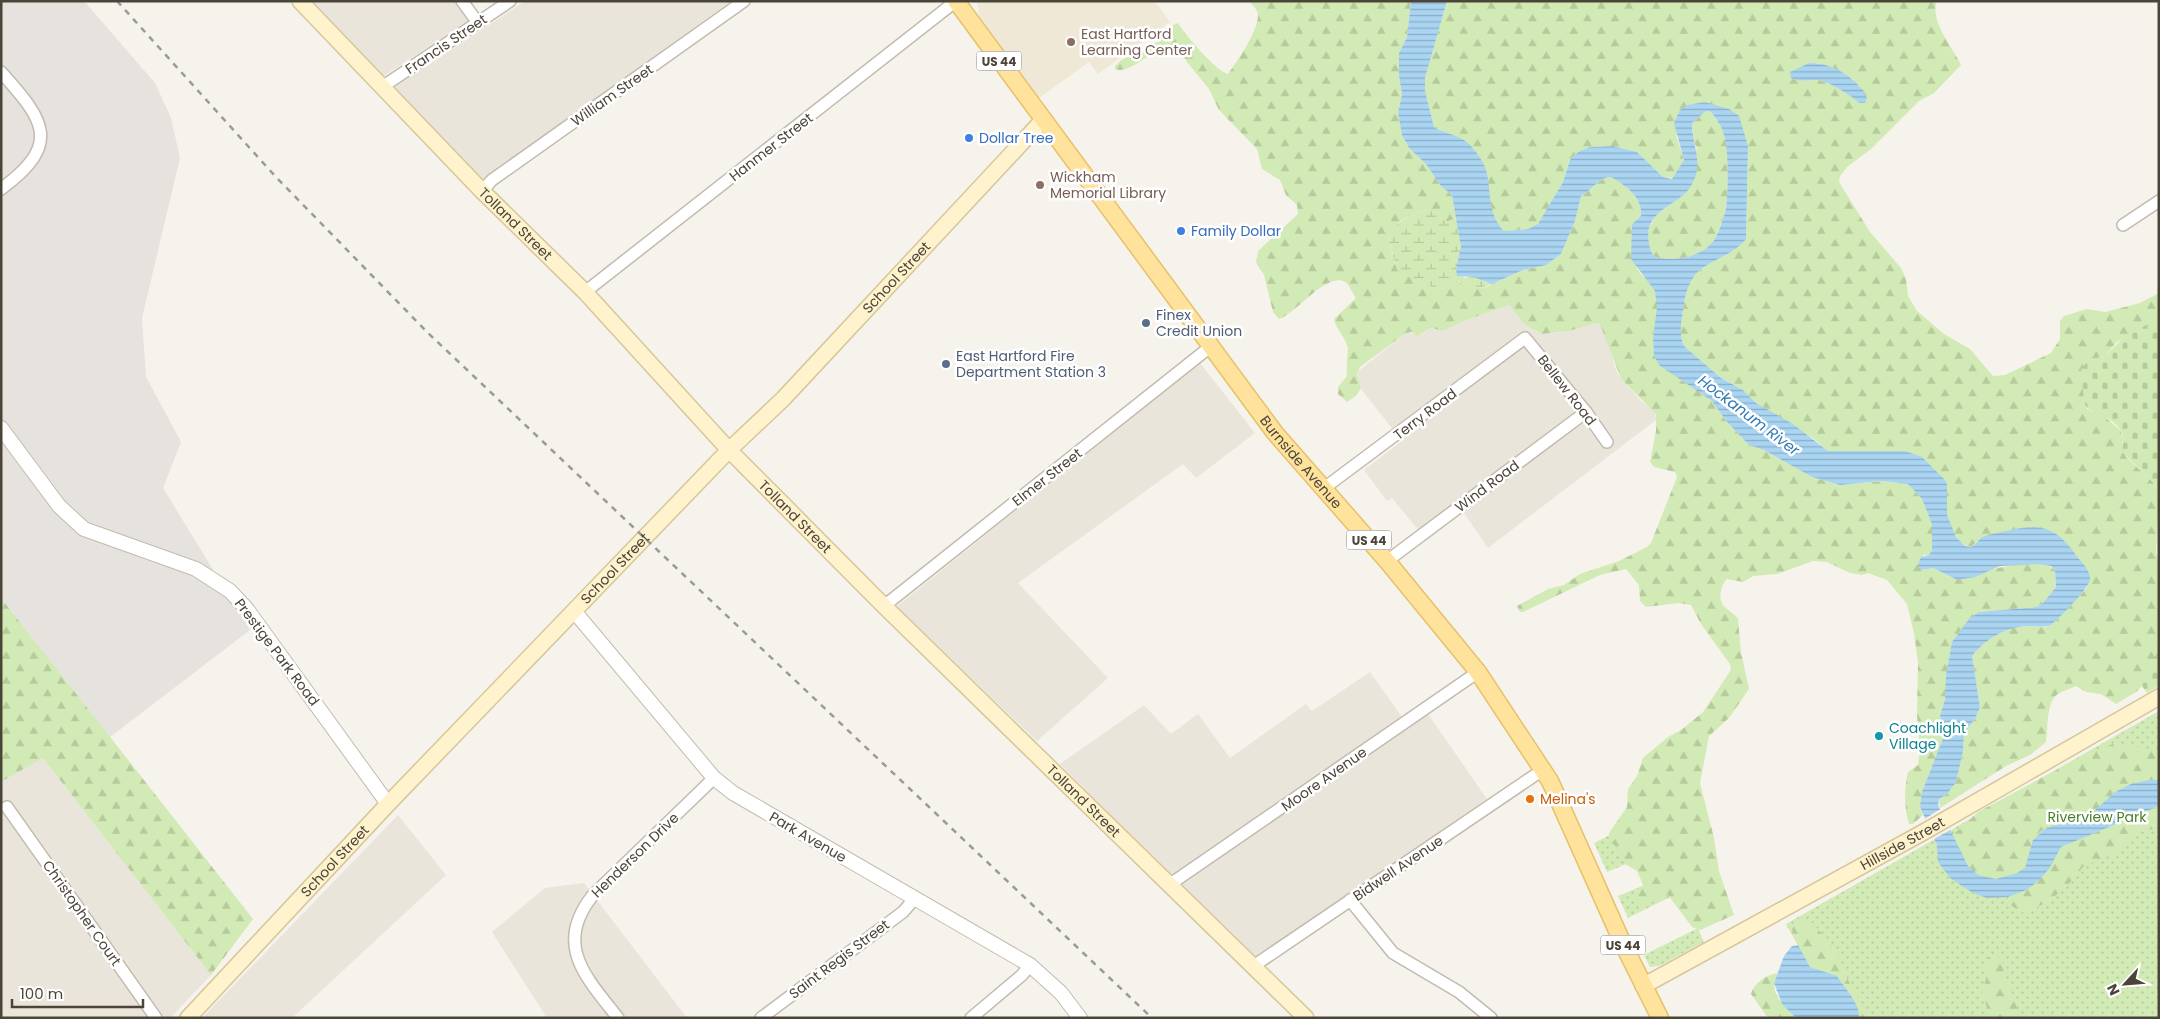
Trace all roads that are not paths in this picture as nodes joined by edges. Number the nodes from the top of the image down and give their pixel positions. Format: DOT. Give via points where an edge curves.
graph roads {
  1 [pos="300,1"];
  2 [pos="462,1"];
  3 [pos="510,1"];
  4 [pos="744,1"];
  5 [pos="956,1"];
  6 [pos="478,23"];
  7 [pos="1,72"];
  8 [pos="382,87"];
  9 [pos="1043,120"];
  10 [pos="1,190"];
  11 [pos="482,191"];
  12 [pos="2159,201"];
  13 [pos="2123,225"];
  14 [pos="585,292"];
  15 [pos="1526,338"];
  16 [pos="1210,347"];
  17 [pos="1586,412"];
  18 [pos="1,428"];
  19 [pos="1607,442"];
  20 [pos="729,450"];
  21 [pos="1323,489"];
  22 [pos="1387,561"];
  23 [pos="884,606"];
  24 [pos="574,611"];
  25 [pos="1478,672"];
  26 [pos="2159,697"];
  27 [pos="1544,769"];
  28 [pos="714,778"];
  29 [pos="388,804"];
  30 [pos="7,807"];
  31 [pos="1169,885"];
  32 [pos="915,898"];
  33 [pos="1350,900"];
  34 [pos="1030,965"];
  35 [pos="1252,967"];
  36 [pos="1643,986"];
  37 [pos="156,1018"];
  38 [pos="188,1018"];
  39 [pos="618,1018"];
  40 [pos="760,1018"];
  41 [pos="971,1018"];
  42 [pos="1080,1018"];
  43 [pos="1306,1018"];
  44 [pos="1491,1018"];
  45 [pos="1660,1018"];
  1 -- 8 [label="main road, Tolland Street"];
  2 -- 6 [label="street"];
  3 -- 6 [label="street, Francis Street"];
  4 -- 11 [label="street, William Street" via="492,180"];
  5 -- 9 [label="main road, Burnside Avenue / US 44"];
  5 -- 14 [label="street, Hanmer Street"];
  6 -- 8 [label="street, Francis Street"];
  7 -- 10 [label="street" via="30,103 41,133 34,160"];
  8 -- 11 [label="main road, Tolland Street"];
  9 -- 16 [label="main road, Burnside Avenue / US 44"];
  9 -- 20 [label="main road, School Street" via="783,399"];
  11 -- 14 [label="main road, Tolland Street"];
  12 -- 13 [label="street"];
  14 -- 20 [label="main road, Tolland Street"];
  15 -- 17 [label="street, Bellew Road"];
  15 -- 21 [label="street, Terry Road"];
  16 -- 21 [label="main road, Burnside Avenue / US 44" via="1275,433"];
  16 -- 23 [label="street, Elmer Street"];
  17 -- 19 [label="street, Bellew Road"];
  17 -- 22 [label="street, Wind Road"];
  18 -- 29 [label="street, Prestige Park Road" via="59,506 84,529 196,570 230,591 246,608"];
  20 -- 23 [label="main road, Tolland Street"];
  20 -- 24 [label="main road, School Street"];
  21 -- 22 [label="main road, Burnside Avenue / US 44"];
  22 -- 25 [label="main road, Burnside Avenue / US 44"];
  23 -- 31 [label="main road, Tolland Street"];
  24 -- 28 [label="street, Park Avenue"];
  24 -- 29 [label="main road, School Street"];
  25 -- 27 [label="main road, Burnside Avenue / US 44"];
  25 -- 31 [label="street, Moore Avenue"];
  26 -- 36 [label="main road, Hillside Street" via="1951,817"];
  27 -- 33 [label="street, Bidwell Avenue"];
  27 -- 36 [label="main road, Burnside Avenue / US 44"];
  28 -- 32 [label="street, Park Avenue"];
  28 -- 39 [label="street, Henderson Drive" via="593,895 576,922 574,938 581,969"];
  29 -- 38 [label="main road, School Street"];
  30 -- 37 [label="street, Christopher Court"];
  31 -- 35 [label="main road, Tolland Street"];
  32 -- 34 [label="street, Park Avenue"];
  32 -- 40 [label="street, Saint Regis Street" via="903,912"];
  33 -- 35 [label="street, Bidwell Avenue"];
  33 -- 44 [label="street" via="1393,953 1459,992"];
  34 -- 41 [label="street"];
  34 -- 42 [label="street, Park Avenue" via="1061,993"];
  35 -- 43 [label="main road, Tolland Street"];
  36 -- 45 [label="main road, Burnside Avenue / US 44"];
}
